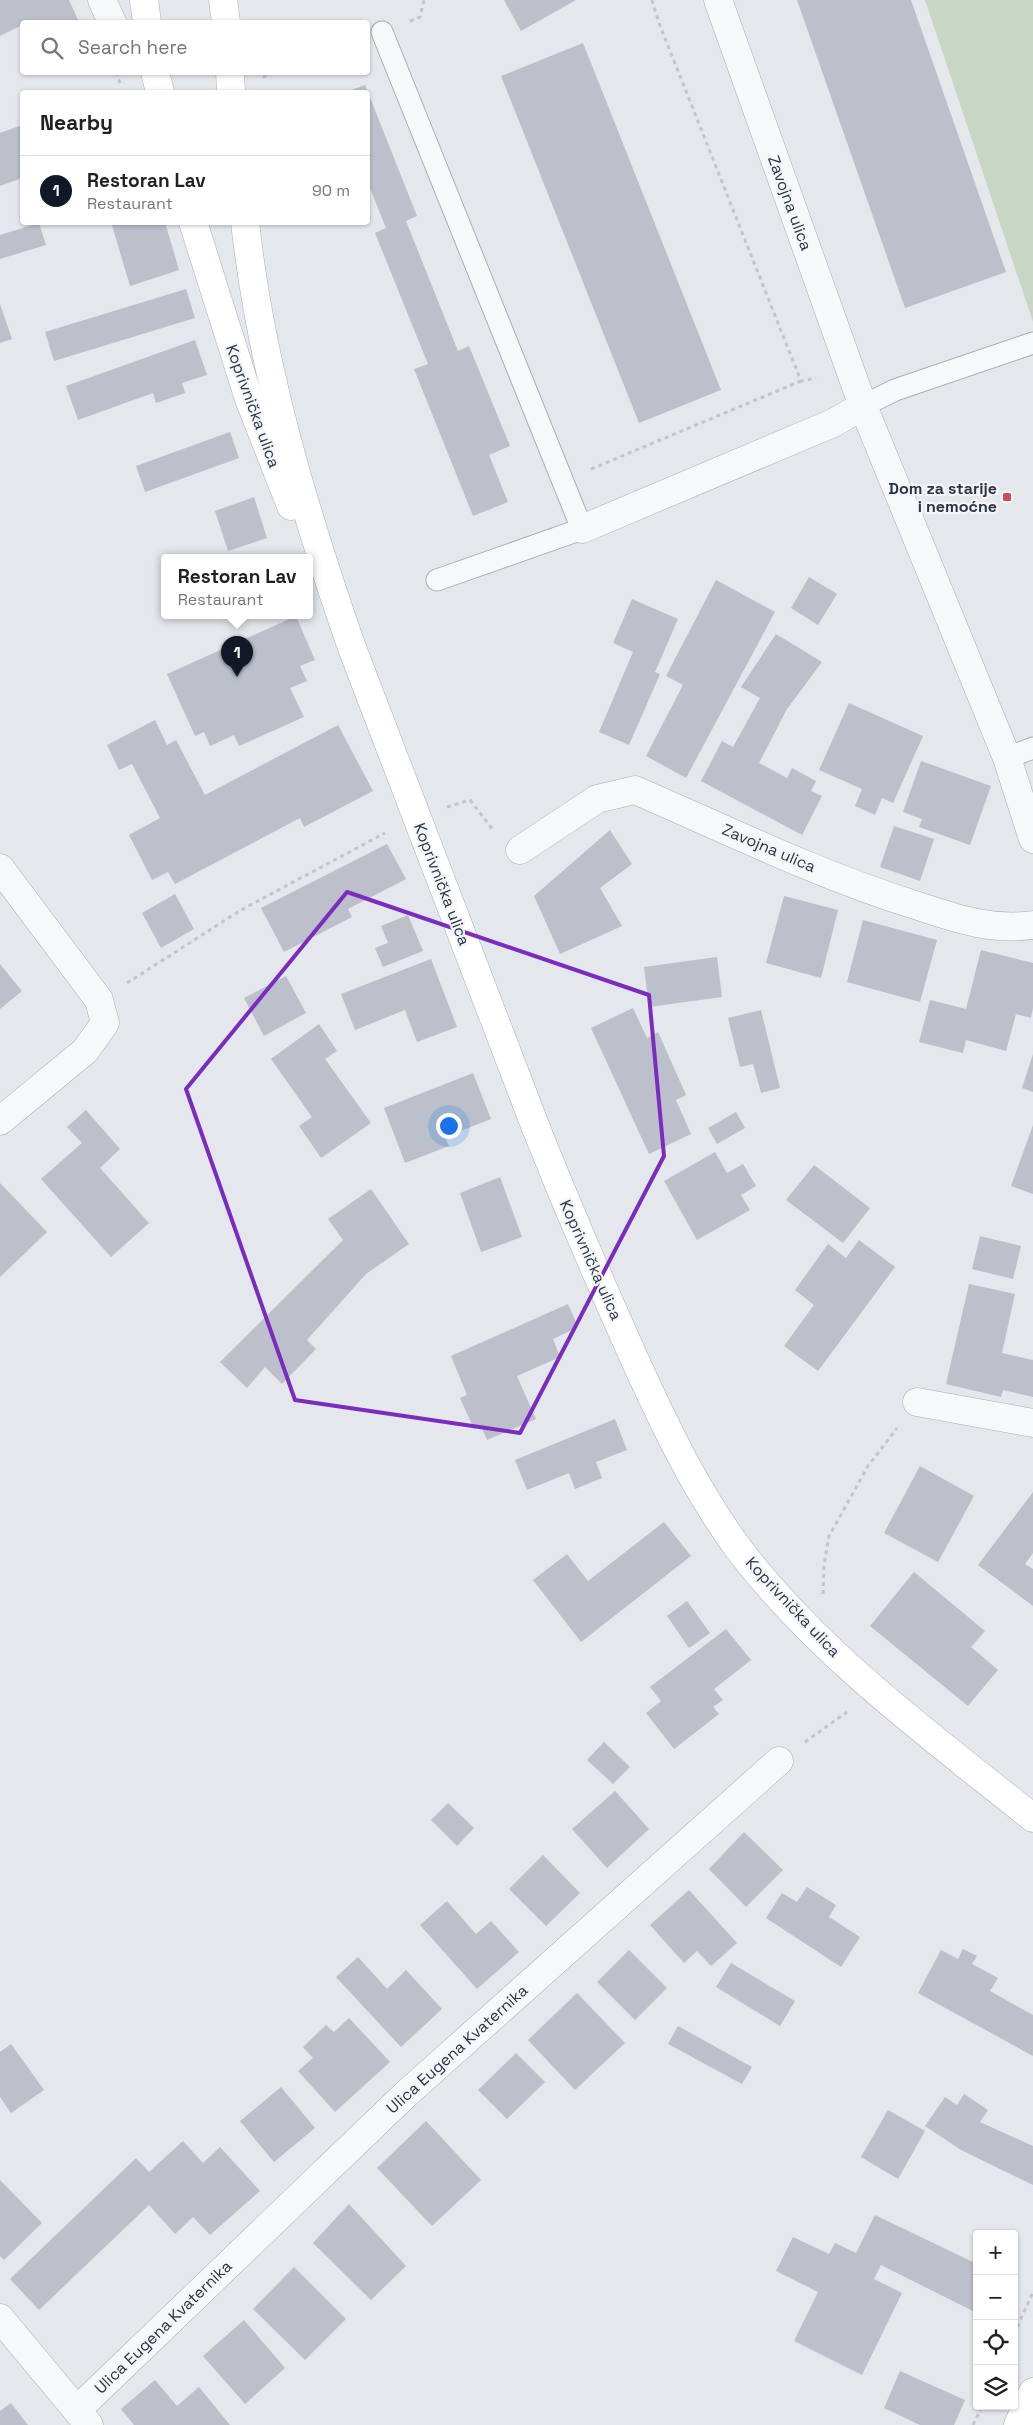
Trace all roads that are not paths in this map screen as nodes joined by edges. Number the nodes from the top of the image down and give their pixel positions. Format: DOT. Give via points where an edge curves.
graph roads {
  1 [pos="102,0"];
  2 [pos="144,0"];
  3 [pos="718,0"];
  4 [pos="111,20"];
  5 [pos="147,20"];
  6 [pos="382,32"];
  7 [pos="156,75"];
  8 [pos="230,75"];
  9 [pos="160,90"];
  10 [pos="231,90"];
  11 [pos="195,225"];
  12 [pos="245,225"];
  13 [pos="1033,343"];
  14 [pos="864,406"];
  15 [pos="582,528"];
  16 [pos="437,580"];
  17 [pos="330,584"];
  18 [pos="1033,748"];
  19 [pos="1007,758"];
  20 [pos="1033,839"];
  21 [pos="520,850"];
  22 [pos="0,868"];
  23 [pos="1033,925"];
  24 [pos="0,1121"];
  25 [pos="917,1402"];
  26 [pos="1033,1424"];
  27 [pos="779,1761"];
  28 [pos="1033,1818"];
  29 [pos="0,2318"];
  30 [pos="1033,2392"];
  31 [pos="83,2418"];
  32 [pos="1018,2425"];
  1 -- 4 [label="street"];
  2 -- 5 [label="main road"];
  3 -- 14 [label="street, Zavojna ulica"];
  6 -- 15 [label="lane"];
  7 -- 9 [label="main road"];
  8 -- 10 [label="main road"];
  11 -- 17 [label="main road, Koprivnička ulica" via="246,390 285,494"];
  12 -- 17 [label="main road, Koprivnička ulica" via="256,304 292,459"];
  13 -- 14 [label="lane" via="895,390"];
  14 -- 15 [label="street" via="833,424"];
  14 -- 19 [label="street, Zavojna ulica"];
  15 -- 16 [label="lane"];
  17 -- 28 [label="main road, Koprivnička ulica" via="416,819 578,1234 677,1451 709,1507 742,1552 820,1640 873,1688"];
  18 -- 19 [label="lane"];
  19 -- 20 [label="street, Zavojna ulica"];
  21 -- 23 [label="street, Zavojna ulica" via="597,799 635,790 861,888 975,924"];
  22 -- 24 [label="street" via="99,1000 105,1023 85,1051"];
  25 -- 26 [label="street"];
  27 -- 31 [label="street, Ulica Eugena Kvaternika" via="406,2094"];
  29 -- 31 [label="street"];
  30 -- 32 [label="main road"];
}
